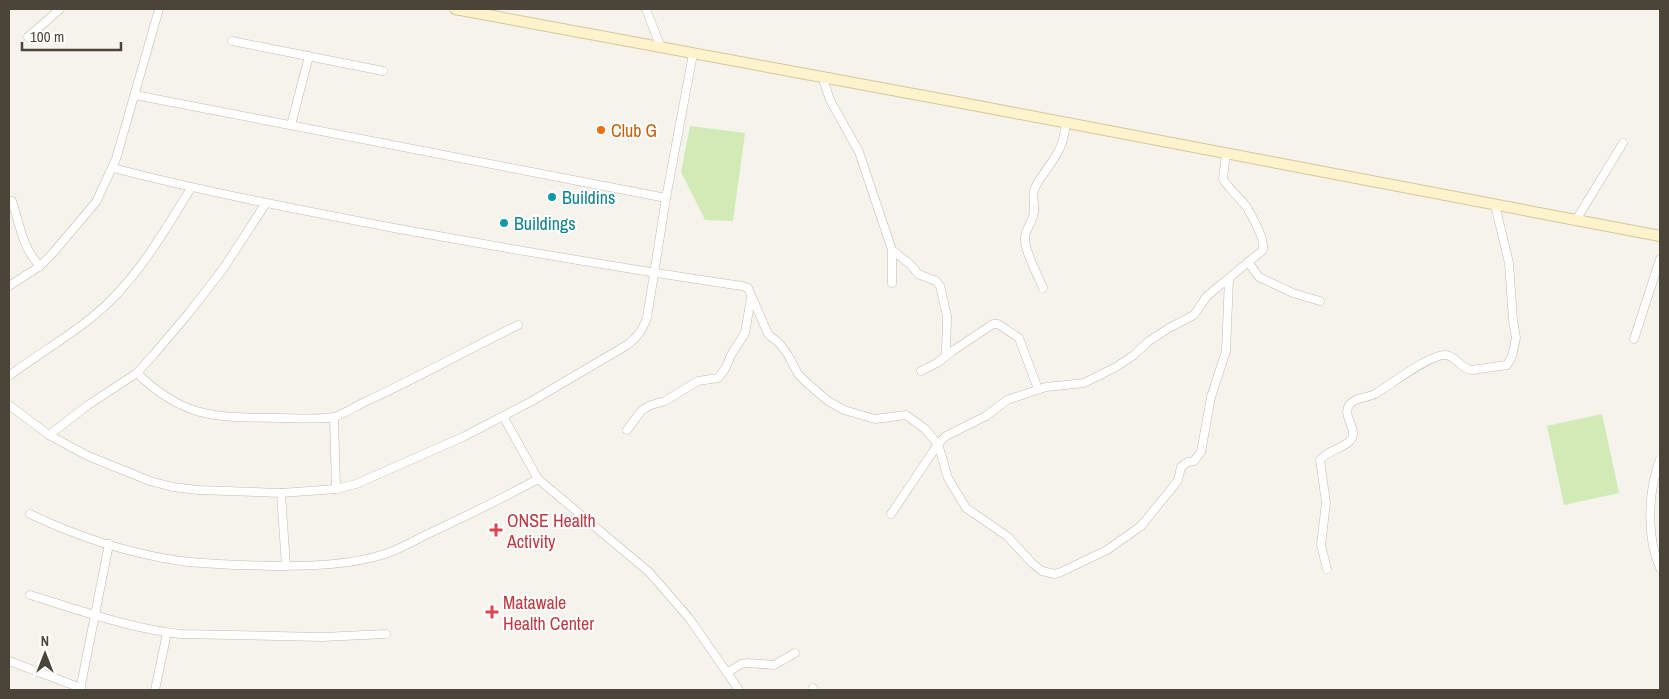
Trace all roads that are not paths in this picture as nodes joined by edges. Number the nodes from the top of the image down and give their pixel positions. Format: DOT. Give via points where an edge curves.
graph roads {
  1 [pos="60,9"];
  2 [pos="159,9"];
  3 [pos="455,9"];
  4 [pos="646,9"];
  5 [pos="28,37"];
  6 [pos="232,41"];
  7 [pos="661,48"];
  8 [pos="693,54"];
  9 [pos="309,56"];
  10 [pos="382,70"];
  11 [pos="822,76"];
  12 [pos="135,95"];
  13 [pos="1066,123"];
  14 [pos="291,125"];
  15 [pos="1623,143"];
  16 [pos="1226,154"];
  17 [pos="113,168"];
  18 [pos="191,188"];
  19 [pos="666,198"];
  20 [pos="12,201"];
  21 [pos="266,204"];
  22 [pos="1495,205"];
  23 [pos="1576,220"];
  24 [pos="1660,236"];
  25 [pos="892,250"];
  26 [pos="1660,259"];
  27 [pos="1248,262"];
  28 [pos="40,266"];
  29 [pos="655,274"];
  30 [pos="1229,279"];
  31 [pos="892,283"];
  32 [pos="9,286"];
  33 [pos="1043,288"];
  34 [pos="751,296"];
  35 [pos="1320,301"];
  36 [pos="518,325"];
  37 [pos="1634,339"];
  38 [pos="950,352"];
  39 [pos="920,371"];
  40 [pos="137,373"];
  41 [pos="9,376"];
  42 [pos="1038,389"];
  43 [pos="9,405"];
  44 [pos="503,416"];
  45 [pos="334,417"];
  46 [pos="627,430"];
  47 [pos="50,435"];
  48 [pos="938,444"];
  49 [pos="1660,458"];
  50 [pos="538,479"];
  51 [pos="336,489"];
  52 [pos="281,493"];
  53 [pos="30,514"];
  54 [pos="891,514"];
  55 [pos="1651,537"];
  56 [pos="1660,539"];
  57 [pos="109,544"];
  58 [pos="286,566"];
  59 [pos="1660,568"];
  60 [pos="1327,570"];
  61 [pos="30,595"];
  62 [pos="95,615"];
  63 [pos="167,633"];
  64 [pos="386,634"];
  65 [pos="795,653"];
  66 [pos="9,661"];
  67 [pos="727,673"];
  68 [pos="81,689"];
  69 [pos="155,690"];
  70 [pos="739,690"];
  1 -- 5 [label="street"];
  2 -- 12 [label="street"];
  3 -- 7 [label="main road"];
  4 -- 7 [label="street"];
  6 -- 9 [label="street"];
  7 -- 8 [label="main road"];
  8 -- 11 [label="main road"];
  8 -- 19 [label="street"];
  9 -- 10 [label="street"];
  9 -- 14 [label="street"];
  11 -- 13 [label="main road"];
  11 -- 25 [label="street" via="830,100 859,152"];
  12 -- 14 [label="street"];
  12 -- 17 [label="street"];
  13 -- 16 [label="main road"];
  13 -- 33 [label="street" via="1061,148 1034,192 1034,214 1026,234 1026,245"];
  14 -- 19 [label="street"];
  15 -- 23 [label="street"];
  16 -- 22 [label="main road"];
  16 -- 27 [label="street" via="1223,179 1246,206 1263,244 1263,250"];
  17 -- 18 [label="street"];
  17 -- 28 [label="street" via="96,202"];
  18 -- 21 [label="street"];
  18 -- 41 [label="street" via="138,271 116,296 91,318"];
  19 -- 29 [label="street"];
  20 -- 28 [label="street" via="27,248"];
  21 -- 29 [label="street"];
  21 -- 40 [label="street" via="224,269"];
  22 -- 23 [label="main road"];
  22 -- 60 [label="street" via="1508,263 1516,338 1512,356 1507,365 1472,370 1449,355 1440,355 1372,395 1350,404 1347,415 1352,438 1320,460 1326,503 1321,544"];
  23 -- 24 [label="main road"];
  25 -- 31 [label="street"];
  25 -- 38 [label="street" via="918,274 940,286 947,316 945,350"];
  26 -- 37 [label="street"];
  27 -- 30 [label="street"];
  27 -- 35 [label="street" via="1265,280"];
  28 -- 32 [label="street"];
  29 -- 34 [label="street" via="742,286 748,288"];
  29 -- 44 [label="street" via="647,318 637,338"];
  30 -- 42 [label="street" via="1206,296 1194,315 1163,332 1116,367 1084,383"];
  30 -- 48 [label="street" via="1226,351 1211,397 1201,452 1194,461 1181,468 1178,480 1141,526 1107,550 1062,572 1042,571 1007,536 966,508 948,478"];
  34 -- 46 [label="street" via="744,333 718,378 698,381 665,402 642,410"];
  34 -- 48 [label="street" via="768,334 780,344 802,378 828,402 875,418 906,416 924,428"];
  36 -- 45 [label="street"];
  38 -- 39 [label="street"];
  38 -- 42 [label="street" via="993,324 998,324 1019,338"];
  40 -- 45 [label="street" via="166,397 210,415 228,418"];
  40 -- 47 [label="street"];
  42 -- 48 [label="street" via="1007,400"];
  43 -- 47 [label="street"];
  44 -- 50 [label="street"];
  44 -- 51 [label="street" via="394,468"];
  45 -- 51 [label="street"];
  47 -- 52 [label="street" via="109,466 173,487"];
  48 -- 54 [label="street"];
  49 -- 55 [label="street" via="1653,480"];
  50 -- 58 [label="street" via="386,553 344,563"];
  50 -- 67 [label="street" via="649,572 689,618"];
  51 -- 52 [label="street"];
  52 -- 58 [label="street"];
  53 -- 57 [label="street" via="54,526"];
  55 -- 56 [label="street"];
  55 -- 59 [label="street"];
  57 -- 58 [label="street" via="175,560"];
  57 -- 62 [label="street"];
  61 -- 62 [label="street"];
  62 -- 63 [label="street"];
  62 -- 68 [label="street"];
  63 -- 64 [label="street" via="322,637"];
  63 -- 69 [label="street"];
  65 -- 67 [label="street" via="774,665 742,664"];
  66 -- 68 [label="street"];
  67 -- 70 [label="street"];
}
